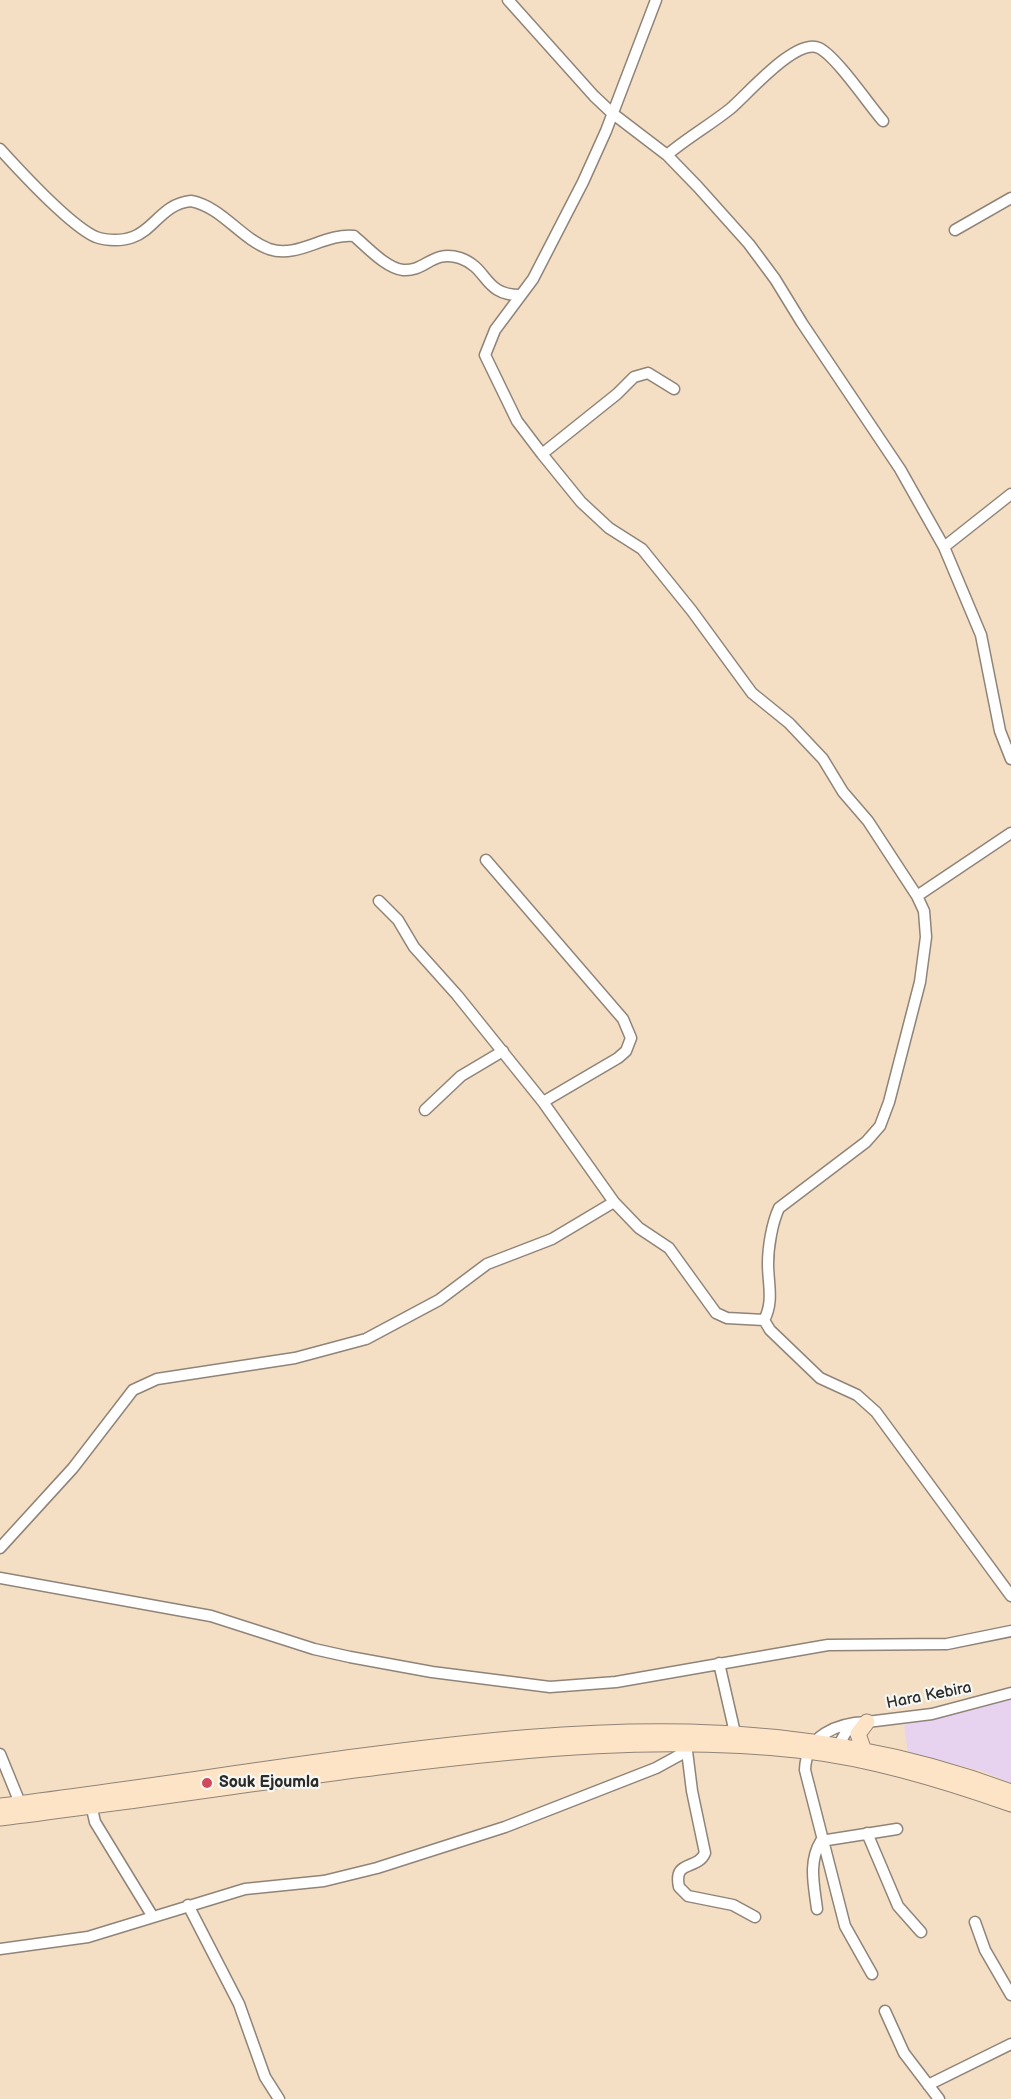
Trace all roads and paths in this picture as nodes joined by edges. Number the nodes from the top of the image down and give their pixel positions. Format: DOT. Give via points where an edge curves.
graph roads {
  1 [pos="508,0"];
  2 [pos="656,0"];
  3 [pos="612,113"];
  4 [pos="882,122"];
  5 [pos="0,149"];
  6 [pos="667,155"];
  7 [pos="1011,198"];
  8 [pos="955,230"];
  9 [pos="520,295"];
  10 [pos="674,389"];
  11 [pos="542,454"];
  12 [pos="1011,494"];
  13 [pos="944,547"];
  14 [pos="1011,759"];
  15 [pos="1011,833"];
  16 [pos="486,860"];
  17 [pos="917,896"];
  18 [pos="379,901"];
  19 [pos="503,1051"];
  20 [pos="543,1102"];
  21 [pos="425,1110"];
  22 [pos="614,1202"];
  23 [pos="764,1320"];
  24 [pos="0,1548"];
  25 [pos="0,1578"];
  26 [pos="1011,1596"];
  27 [pos="1011,1631"];
  28 [pos="719,1663"];
  29 [pos="1011,1693"];
  30 [pos="867,1722"];
  31 [pos="735,1733"];
  32 [pos="686,1741"];
  33 [pos="812,1746"];
  34 [pos="836,1750"];
  35 [pos="864,1751"];
  36 [pos="0,1754"];
  37 [pos="972,1784"];
  38 [pos="1011,1792"];
  39 [pos="90,1801"];
  40 [pos="20,1803"];
  41 [pos="1011,1804"];
  42 [pos="0,1806"];
  43 [pos="0,1818"];
  44 [pos="897,1829"];
  45 [pos="867,1833"];
  46 [pos="821,1841"];
  47 [pos="188,1905"];
  48 [pos="818,1909"];
  49 [pos="153,1917"];
  50 [pos="755,1917"];
  51 [pos="975,1922"];
  52 [pos="921,1932"];
  53 [pos="0,1949"];
  54 [pos="872,1974"];
  55 [pos="1011,1995"];
  56 [pos="885,2011"];
  57 [pos="1011,2044"];
  58 [pos="928,2085"];
  59 [pos="279,2099"];
  60 [pos="939,2099"];
  1 -- 3 [label="street"];
  2 -- 3 [label="street"];
  3 -- 6 [label="street"];
  3 -- 9 [label="street" via="583,182 533,279"];
  4 -- 6 [label="street" via="830,57 809,47 784,59 728,110"];
  5 -- 9 [label="street" via="26,178 97,237 135,237 167,209 191,201 212,209 268,248 294,250 327,237 354,236 394,267 412,269 441,255 457,257 473,266 497,292"];
  6 -- 13 [label="street" via="765,264 900,469"];
  7 -- 8 [label="street"];
  9 -- 11 [label="street" via="495,330 485,356 517,421"];
  10 -- 11 [label="street" via="648,373 634,377"];
  11 -- 17 [label="street" via="581,502 609,528 642,549 752,693 789,723 823,759"];
  12 -- 13 [label="street"];
  13 -- 14 [label="street" via="981,635 1000,731"];
  15 -- 17 [label="street"];
  16 -- 20 [label="street" via="623,1019 631,1038 618,1058"];
  17 -- 23 [label="street" via="925,920 925,948 913,1015 889,1102 880,1126 866,1142 779,1208 768,1258 771,1299"];
  18 -- 19 [label="street"];
  19 -- 20 [label="street"];
  19 -- 21 [label="street" via="461,1076"];
  20 -- 22 [label="street"];
  22 -- 23 [label="street" via="639,1228 669,1248 716,1313 727,1318"];
  22 -- 24 [label="street" via="552,1239 487,1264 439,1300 366,1339 295,1358 157,1379 133,1390 87,1451"];
  23 -- 26 [label="street" via="820,1378 857,1395 876,1412"];
  25 -- 28 [label="street" via="211,1616 314,1649 498,1681 550,1687 585,1686"];
  27 -- 28 [label="street" via="946,1644 828,1645"];
  28 -- 31 [label="street"];
  29 -- 30 [label="street, Hara Kebira" via="932,1714"];
  30 -- 33 [label="street" via="836,1725"];
  30 -- 34 [label="street, Hara Kebira" via="853,1727"];
  30 -- 35 [label="main road" via="858,1734"];
  31 -- 32 [label="main road"];
  31 -- 33 [label="main road"];
  32 -- 33 [label="main road"];
  32 -- 39 [label="main road" via="584,1732"];
  32 -- 47 [label="street" via="626,1781 472,1839 324,1881 245,1888"];
  32 -- 50 [label="street" via="705,1853 699,1861 681,1869 679,1887 688,1896 733,1905"];
  33 -- 34 [label="main road"];
  33 -- 46 [label="street" via="805,1770"];
  34 -- 35 [label="main road"];
  34 -- 37 [label="main road"];
  35 -- 37 [label="main road"];
  36 -- 40 [label="street"];
  37 -- 38 [label="main road"];
  37 -- 41 [label="main road"];
  39 -- 40 [label="main road"];
  39 -- 43 [label="main road"];
  39 -- 49 [label="street" via="95,1822"];
  40 -- 42 [label="main road"];
  44 -- 45 [label="street"];
  45 -- 46 [label="street"];
  45 -- 52 [label="street" via="898,1906"];
  46 -- 48 [label="street" via="812,1864"];
  46 -- 54 [label="street" via="845,1926"];
  47 -- 49 [label="street"];
  47 -- 59 [label="street" via="239,2004 261,2066"];
  49 -- 53 [label="street" via="88,1937"];
  51 -- 55 [label="street" via="985,1950"];
  56 -- 58 [label="street" via="904,2053"];
  57 -- 58 [label="street"];
  58 -- 60 [label="street"];
}
